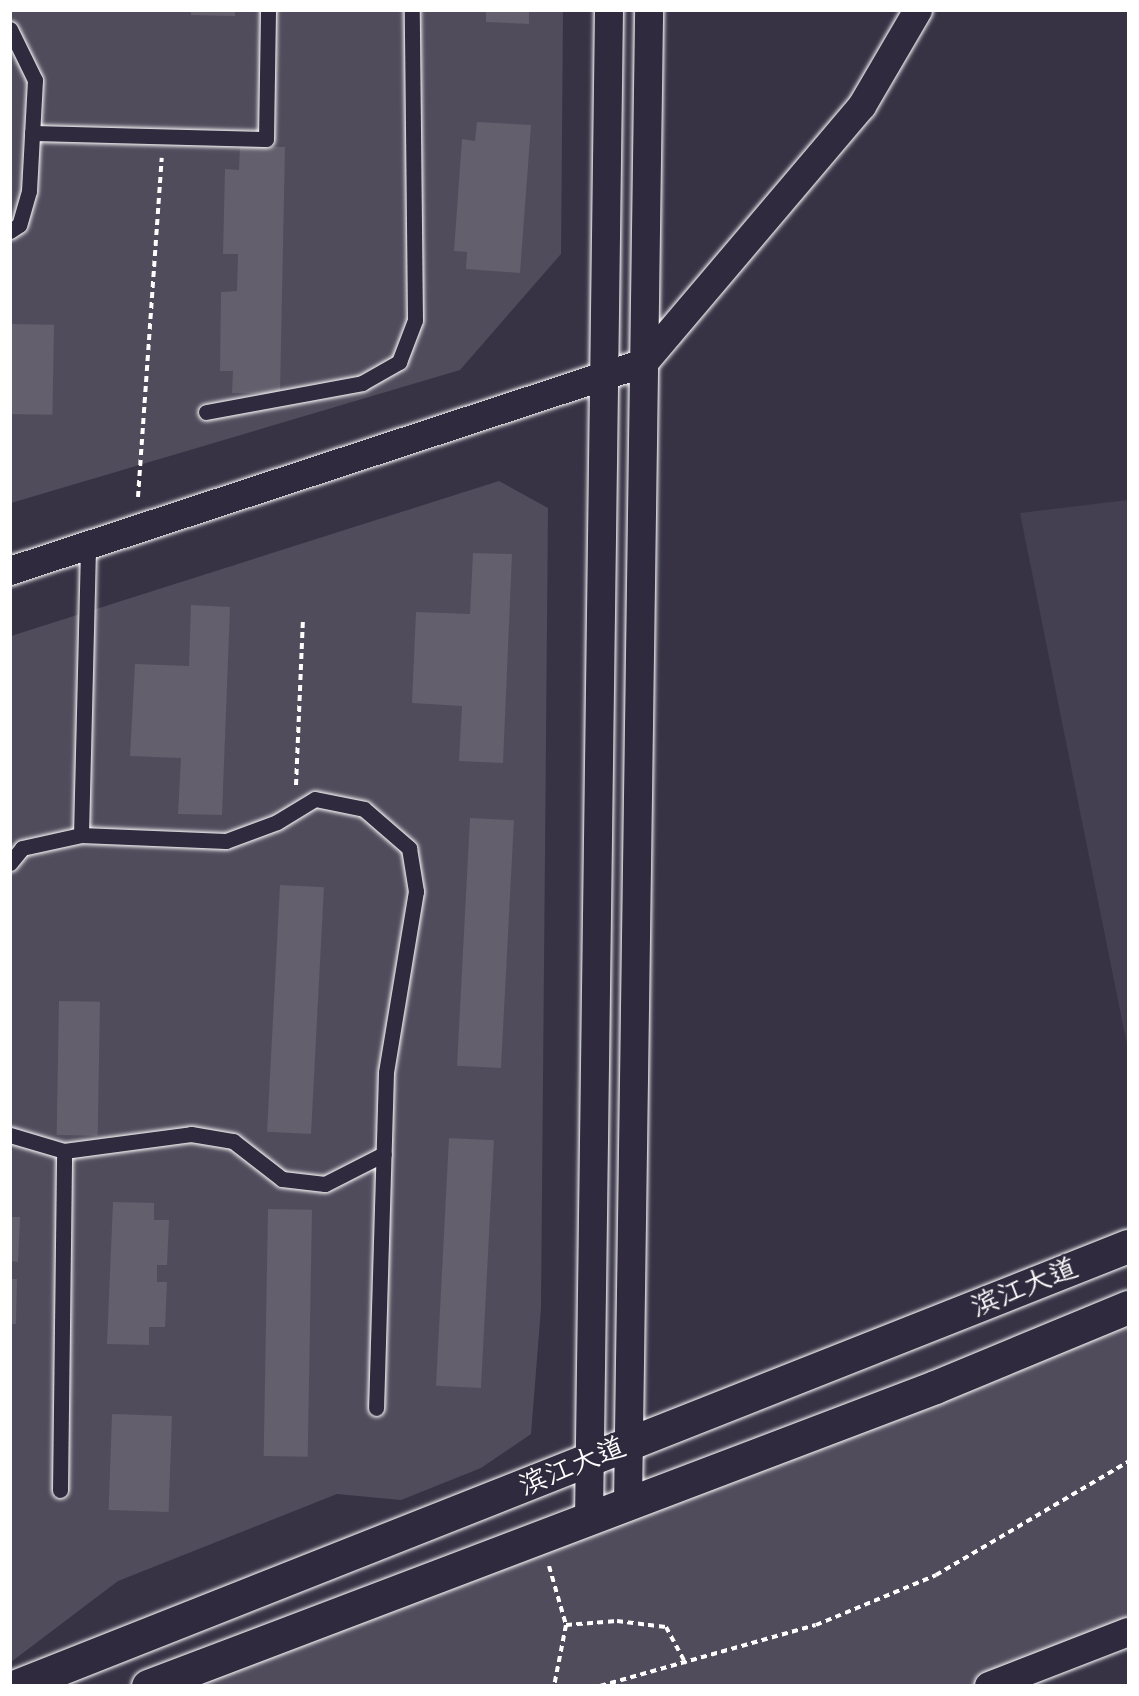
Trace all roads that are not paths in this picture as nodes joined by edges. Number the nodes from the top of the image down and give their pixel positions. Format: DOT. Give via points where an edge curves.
graph roads {
  1 [pos="268,10"];
  2 [pos="412,10"];
  3 [pos="609,10"];
  4 [pos="649,10"];
  5 [pos="918,10"];
  6 [pos="10,29"];
  7 [pos="32,133"];
  8 [pos="10,231"];
  9 [pos="644,363"];
  10 [pos="604,380"];
  11 [pos="206,412"];
  12 [pos="88,546"];
  13 [pos="10,571"];
  14 [pos="81,835"];
  15 [pos="10,863"];
  16 [pos="10,1135"];
  17 [pos="64,1152"];
  18 [pos="384,1154"];
  19 [pos="1128,1246"];
  20 [pos="1128,1307"];
  21 [pos="376,1408"];
  22 [pos="630,1443"];
  23 [pos="591,1458"];
  24 [pos="60,1490"];
  25 [pos="628,1504"];
  26 [pos="589,1518"];
  27 [pos="1128,1632"];
  28 [pos="16,1686"];
  29 [pos="148,1686"];
  30 [pos="989,1686"];
  1 -- 7 [label="lane" via="266,139"];
  2 -- 11 [label="lane" via="414,320 399,362 362,383"];
  3 -- 10 [label="street"];
  4 -- 9 [label="street"];
  5 -- 9 [label="street" via="862,106"];
  6 -- 7 [label="lane" via="35,80"];
  7 -- 8 [label="lane" via="29,191 19,225"];
  9 -- 10 [label="street"];
  9 -- 22 [label="street"];
  10 -- 12 [label="street"];
  10 -- 23 [label="street"];
  12 -- 13 [label="street"];
  12 -- 14 [label="lane"];
  14 -- 15 [label="lane" via="22,848"];
  14 -- 18 [label="lane" via="225,841 295,812 315,799 364,809 409,848 416,891 386,1073"];
  16 -- 17 [label="lane"];
  17 -- 18 [label="lane" via="191,1134 233,1141 282,1179 325,1184"];
  17 -- 24 [label="lane"];
  18 -- 21 [label="lane"];
  19 -- 22 [label="main road, 滨江大道"];
  20 -- 25 [label="main road, 滨江大道"];
  22 -- 23 [label="main road, 滨江大道"];
  22 -- 25 [label="street"];
  23 -- 26 [label="street"];
  23 -- 28 [label="main road, 滨江大道"];
  25 -- 26 [label="main road, 滨江大道"];
  26 -- 29 [label="main road, 滨江大道"];
  27 -- 30 [label="street"];
}
